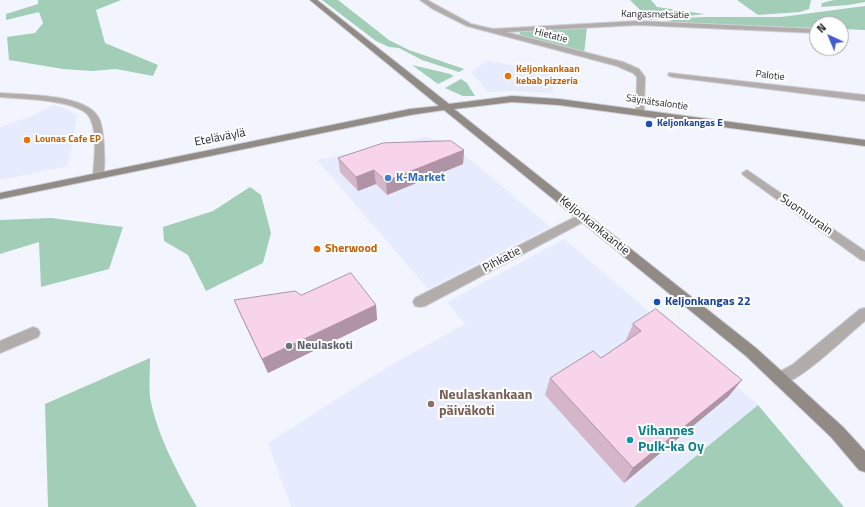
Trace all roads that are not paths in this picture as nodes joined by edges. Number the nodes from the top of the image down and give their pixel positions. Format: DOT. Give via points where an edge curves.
graph roads {
  1 [pos="313,0"];
  2 [pos="423,0"];
  3 [pos="809,31"];
  4 [pos="493,32"];
  5 [pos="672,75"];
  6 [pos="0,95"];
  7 [pos="865,98"];
  8 [pos="446,106"];
  9 [pos="640,112"];
  10 [pos="865,143"];
  11 [pos="747,173"];
  12 [pos="98,176"];
  13 [pos="0,196"];
  14 [pos="583,217"];
  15 [pos="865,256"];
  16 [pos="420,302"];
  17 [pos="865,313"];
  18 [pos="33,333"];
  19 [pos="0,347"];
  20 [pos="780,379"];
  21 [pos="865,464"];
  1 -- 8 [label="main road, Keljonkankaantie"];
  2 -- 4 [label="street, Hietatie" via="439,11 469,25"];
  3 -- 4 [label="street, Kangasmetsätie" via="638,23"];
  4 -- 9 [label="street, Hietatie" via="620,64 636,71 641,77"];
  5 -- 7 [label="street, Palotie"];
  6 -- 12 [label="street" via="55,100 85,108 94,116 100,152"];
  8 -- 9 [label="main road, Säynätsalontie" via="530,99"];
  8 -- 12 [label="main road, Eteläväylä"];
  8 -- 14 [label="main road, Keljonkankaantie"];
  9 -- 10 [label="main road, Säynätsalontie"];
  11 -- 15 [label="street, Suomuurain"];
  12 -- 13 [label="main road, Eteläväylä"];
  14 -- 16 [label="street, Pihkatie"];
  14 -- 20 [label="main road, Keljonkankaantie" via="751,352"];
  17 -- 20 [label="street" via="797,369"];
  18 -- 19 [label="street"];
  20 -- 21 [label="main road, Keljonkankaantie" via="837,432"];
}
